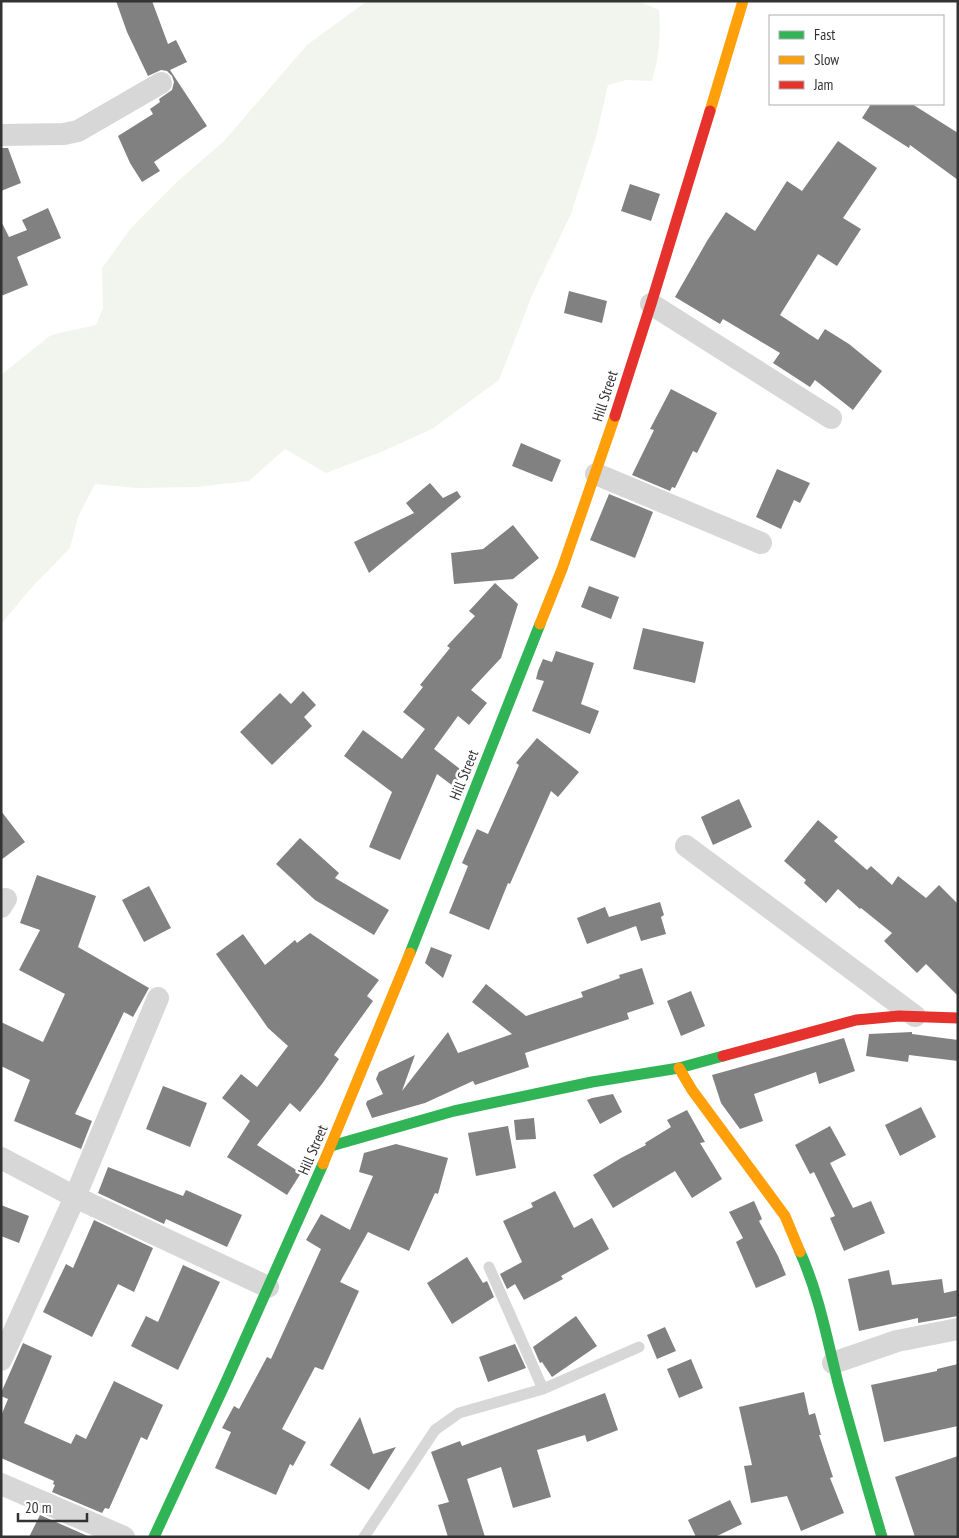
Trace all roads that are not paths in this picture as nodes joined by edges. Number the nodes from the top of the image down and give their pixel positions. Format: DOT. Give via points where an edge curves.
graph roads {
  1 [pos="743,1"];
  2 [pos="161,83"];
  3 [pos="1,136"];
  4 [pos="651,304"];
  5 [pos="831,418"];
  6 [pos="596,474"];
  7 [pos="761,543"];
  8 [pos="686,846"];
  9 [pos="158,998"];
  10 [pos="915,1016"];
  11 [pos="958,1018"];
  12 [pos="680,1068"];
  13 [pos="331,1146"];
  14 [pos="1,1158"];
  15 [pos="75,1197"];
  16 [pos="489,1267"];
  17 [pos="268,1287"];
  18 [pos="958,1329"];
  19 [pos="639,1347"];
  20 [pos="1,1360"];
  21 [pos="833,1363"];
  22 [pos="544,1389"];
  23 [pos="1,1484"];
  24 [pos="124,1537"];
  25 [pos="154,1537"];
  26 [pos="364,1537"];
  27 [pos="882,1537"];
  1 -- 4 [label="main road, Hill Street"];
  2 -- 3 [label="street" via="78,131"];
  4 -- 5 [label="street"];
  4 -- 6 [label="main road, Hill Street"];
  6 -- 7 [label="street"];
  6 -- 13 [label="main road, Hill Street" via="558,578"];
  8 -- 10 [label="street"];
  9 -- 15 [label="street"];
  10 -- 11 [label="main road"];
  10 -- 12 [label="main road" via="866,1018 841,1023"];
  12 -- 13 [label="main road" via="592,1082 454,1111"];
  12 -- 21 [label="main road" via="692,1090 785,1216 809,1272"];
  13 -- 17 [label="main road, Hill Street"];
  14 -- 15 [label="street"];
  15 -- 17 [label="street"];
  15 -- 20 [label="street"];
  16 -- 22 [label="lane"];
  17 -- 25 [label="main road, Hill Street"];
  18 -- 21 [label="street" via="897,1341"];
  19 -- 22 [label="lane"];
  21 -- 27 [label="main road"];
  22 -- 26 [label="lane" via="459,1413 435,1430"];
  23 -- 24 [label="street"];
}
